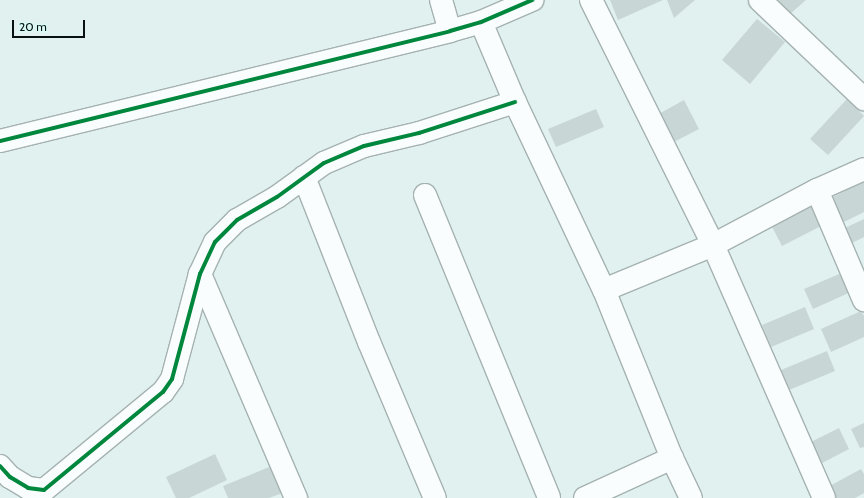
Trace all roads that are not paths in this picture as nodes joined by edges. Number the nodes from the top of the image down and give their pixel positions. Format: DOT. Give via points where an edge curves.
graph roads {
  1 [pos="441,0"];
  2 [pos="532,0"];
  3 [pos="591,0"];
  4 [pos="760,0"];
  5 [pos="482,22"];
  6 [pos="450,30"];
  7 [pos="864,99"];
  8 [pos="515,102"];
  9 [pos="0,141"];
  10 [pos="864,169"];
  11 [pos="304,177"];
  12 [pos="818,190"];
  13 [pos="425,196"];
  14 [pos="713,245"];
  15 [pos="200,274"];
  16 [pos="604,290"];
  17 [pos="864,300"];
  18 [pos="672,458"];
  19 [pos="0,466"];
  20 [pos="296,498"];
  21 [pos="435,498"];
  22 [pos="549,498"];
  23 [pos="585,498"];
  24 [pos="691,498"];
  25 [pos="824,498"];
  1 -- 6 [label="street"];
  2 -- 5 [label="street"];
  3 -- 14 [label="street"];
  4 -- 7 [label="street"];
  5 -- 6 [label="street"];
  5 -- 8 [label="street"];
  6 -- 9 [label="street"];
  8 -- 11 [label="street" via="426,131 364,146 324,163"];
  8 -- 16 [label="street"];
  10 -- 12 [label="street"];
  11 -- 15 [label="street" via="277,197 237,220 215,242"];
  11 -- 21 [label="street" via="369,342"];
  12 -- 14 [label="street"];
  12 -- 17 [label="street"];
  13 -- 22 [label="street"];
  14 -- 16 [label="street"];
  14 -- 25 [label="street"];
  15 -- 19 [label="street" via="172,379 164,392 44,490 28,488 10,477"];
  15 -- 20 [label="street"];
  16 -- 18 [label="street"];
  18 -- 23 [label="street"];
  18 -- 24 [label="street"];
}
